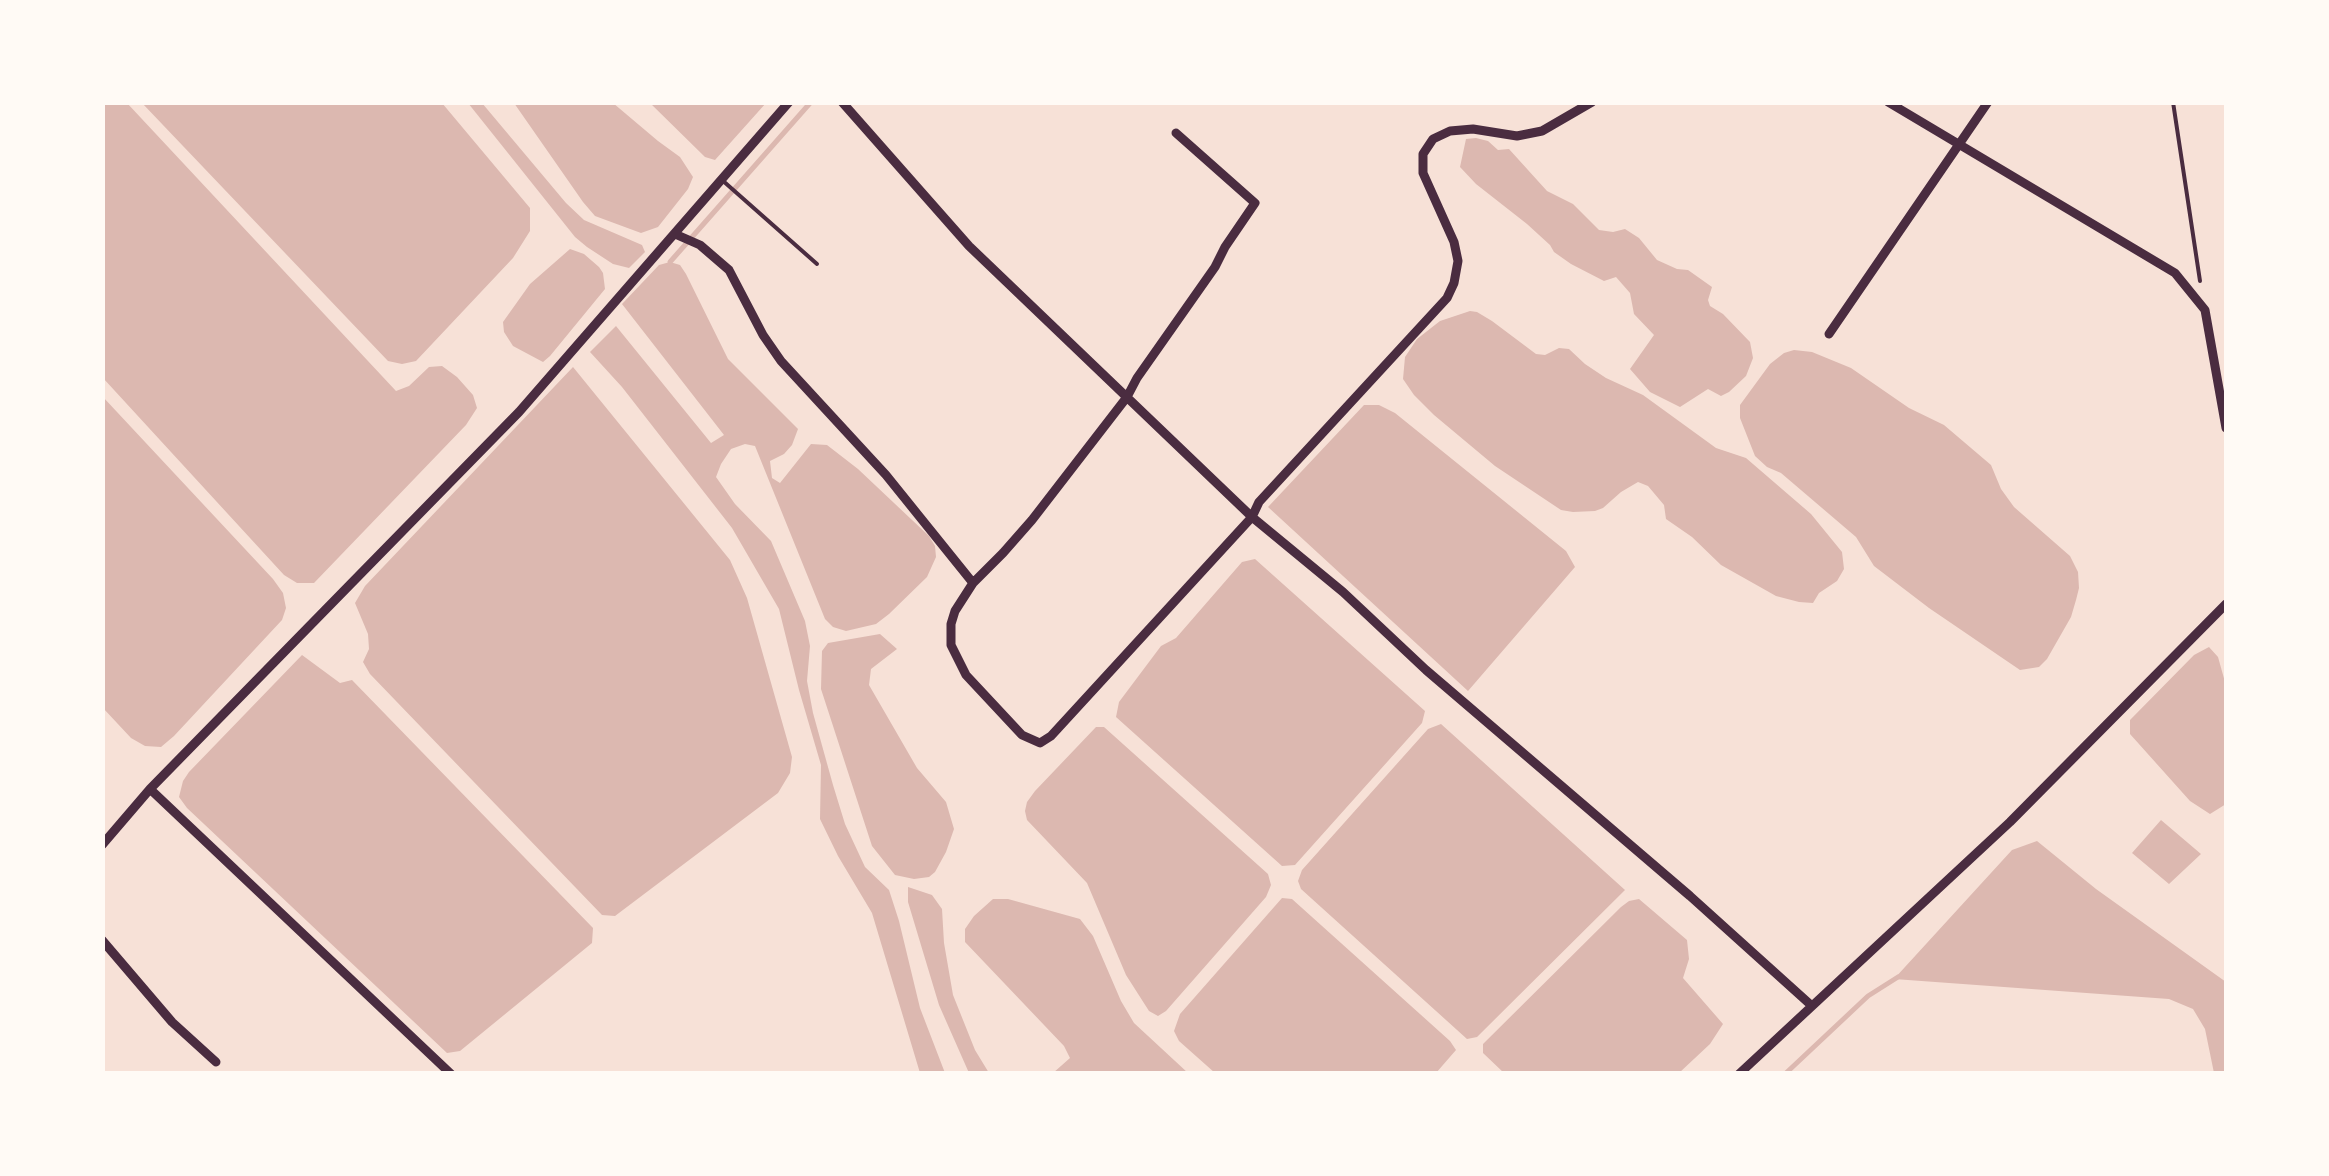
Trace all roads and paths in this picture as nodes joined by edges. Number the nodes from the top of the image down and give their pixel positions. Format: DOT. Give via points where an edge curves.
graph roads {
  1 [pos="790,102"];
  2 [pos="842,102"];
  3 [pos="1592,102"];
  4 [pos="1888,102"];
  5 [pos="1988,102"];
  6 [pos="2173,102"];
  7 [pos="1176,133"];
  8 [pos="1958,144"];
  9 [pos="722,180"];
  10 [pos="675,234"];
  11 [pos="818,264"];
  12 [pos="2205,310"];
  13 [pos="1829,334"];
  14 [pos="1127,397"];
  15 [pos="2226,428"];
  16 [pos="1252,517"];
  17 [pos="973,583"];
  18 [pos="2226,604"];
  19 [pos="150,789"];
  20 [pos="102,845"];
  21 [pos="102,940"];
  22 [pos="1812,1006"];
  23 [pos="216,1062"];
  24 [pos="451,1074"];
  25 [pos="1738,1074"];
  1 -- 9 [label="street"];
  2 -- 14 [label="street" via="968,246"];
  3 -- 16 [label="street" via="1542,131 1516,136 1473,128 1434,139 1423,173 1458,261 1447,298"];
  4 -- 8 [label="street"];
  5 -- 8 [label="street"];
  6 -- 12 [label="path"];
  7 -- 14 [label="street" via="1255,203"];
  8 -- 12 [label="street" via="2175,273"];
  8 -- 13 [label="street"];
  9 -- 10 [label="street"];
  9 -- 11 [label="lane"];
  10 -- 17 [label="street" via="700,244 728,270 781,361"];
  10 -- 19 [label="street" via="519,412"];
  12 -- 15 [label="street"];
  14 -- 16 [label="street"];
  14 -- 17 [label="street" via="1032,520"];
  16 -- 17 [label="street" via="1040,744 1022,735 966,675 951,644 955,612"];
  16 -- 22 [label="street"];
  18 -- 22 [label="street" via="2010,822"];
  19 -- 20 [label="street"];
  19 -- 24 [label="street"];
  21 -- 23 [label="street"];
  22 -- 25 [label="street"];
}
